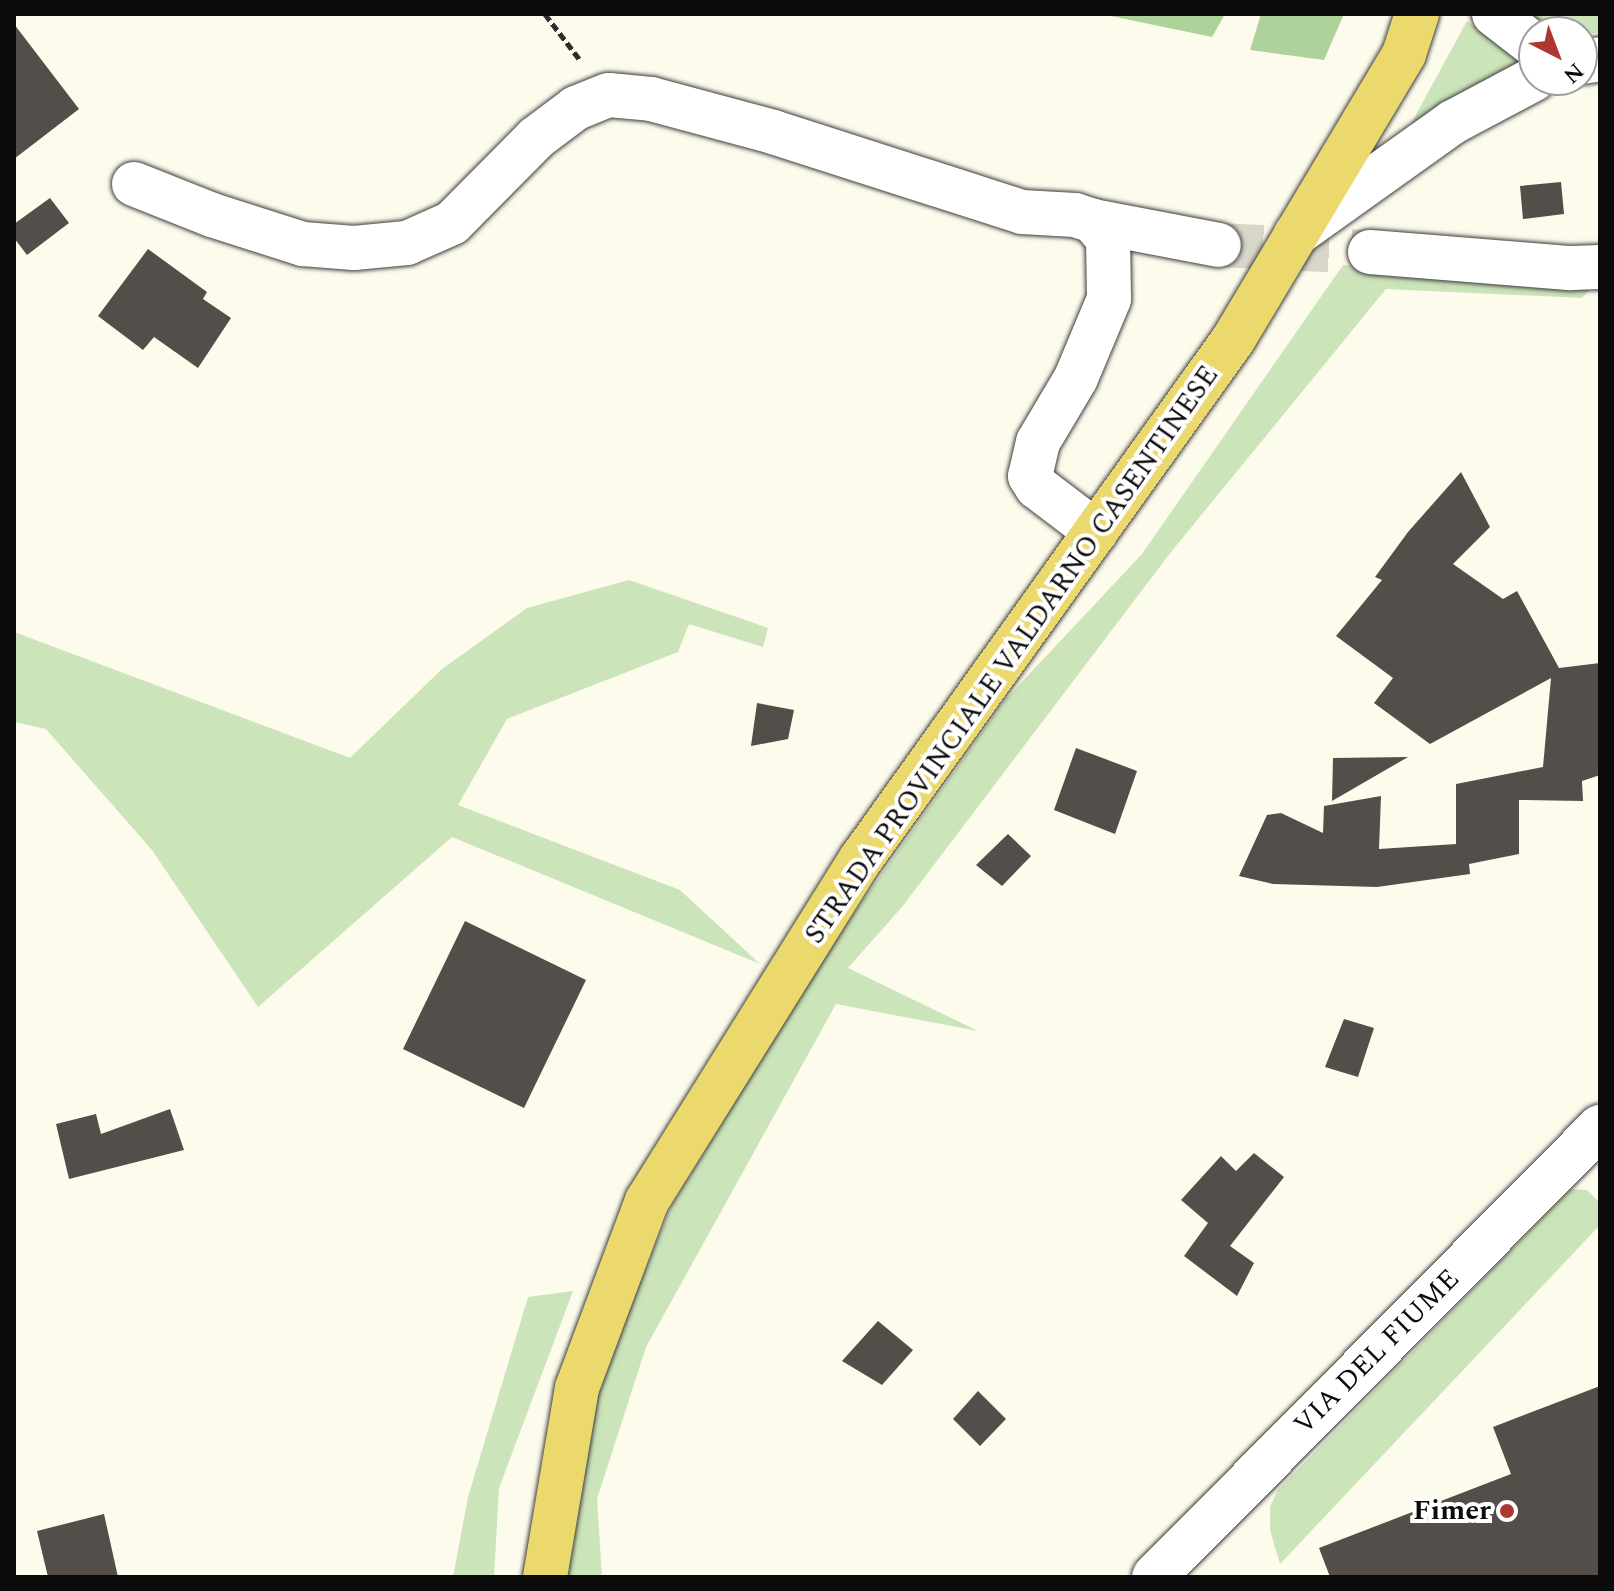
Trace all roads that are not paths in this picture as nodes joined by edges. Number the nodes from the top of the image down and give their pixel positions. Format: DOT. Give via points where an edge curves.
graph roads {
  1 [pos="1417,14"];
  2 [pos="1494,14"];
  3 [pos="1518,33"];
  4 [pos="1518,87"];
  5 [pos="134,184"];
  6 [pos="1093,221"];
  7 [pos="1296,234"];
  8 [pos="1219,245"];
  9 [pos="1370,252"];
  10 [pos="1600,267"];
  11 [pos="1096,532"];
  12 [pos="1600,1127"];
  13 [pos="545,1577"];
  14 [pos="1154,1577"];
  1 -- 7 [label="main road, STRADA PROVINCIALE VALDARNO CASENTINESE" via="1404,54"];
  2 -- 3 [label="street"];
  4 -- 7 [label="street" via="1453,122"];
  5 -- 6 [label="street" via="303,244 354,248 407,243 452,223 536,138 576,108 609,95 651,99 759,128 1022,212"];
  6 -- 8 [label="street"];
  6 -- 11 [label="street" via="1108,239 1109,299 1076,378 1038,442 1030,476"];
  7 -- 11 [label="main road, STRADA PROVINCIALE VALDARNO CASENTINESE" via="1233,340"];
  9 -- 10 [label="street"];
  11 -- 13 [label="main road, STRADA PROVINCIALE VALDARNO CASENTINESE" via="861,859 647,1201 577,1388"];
  12 -- 14 [label="street, VIA DEL FIUME"];
}
